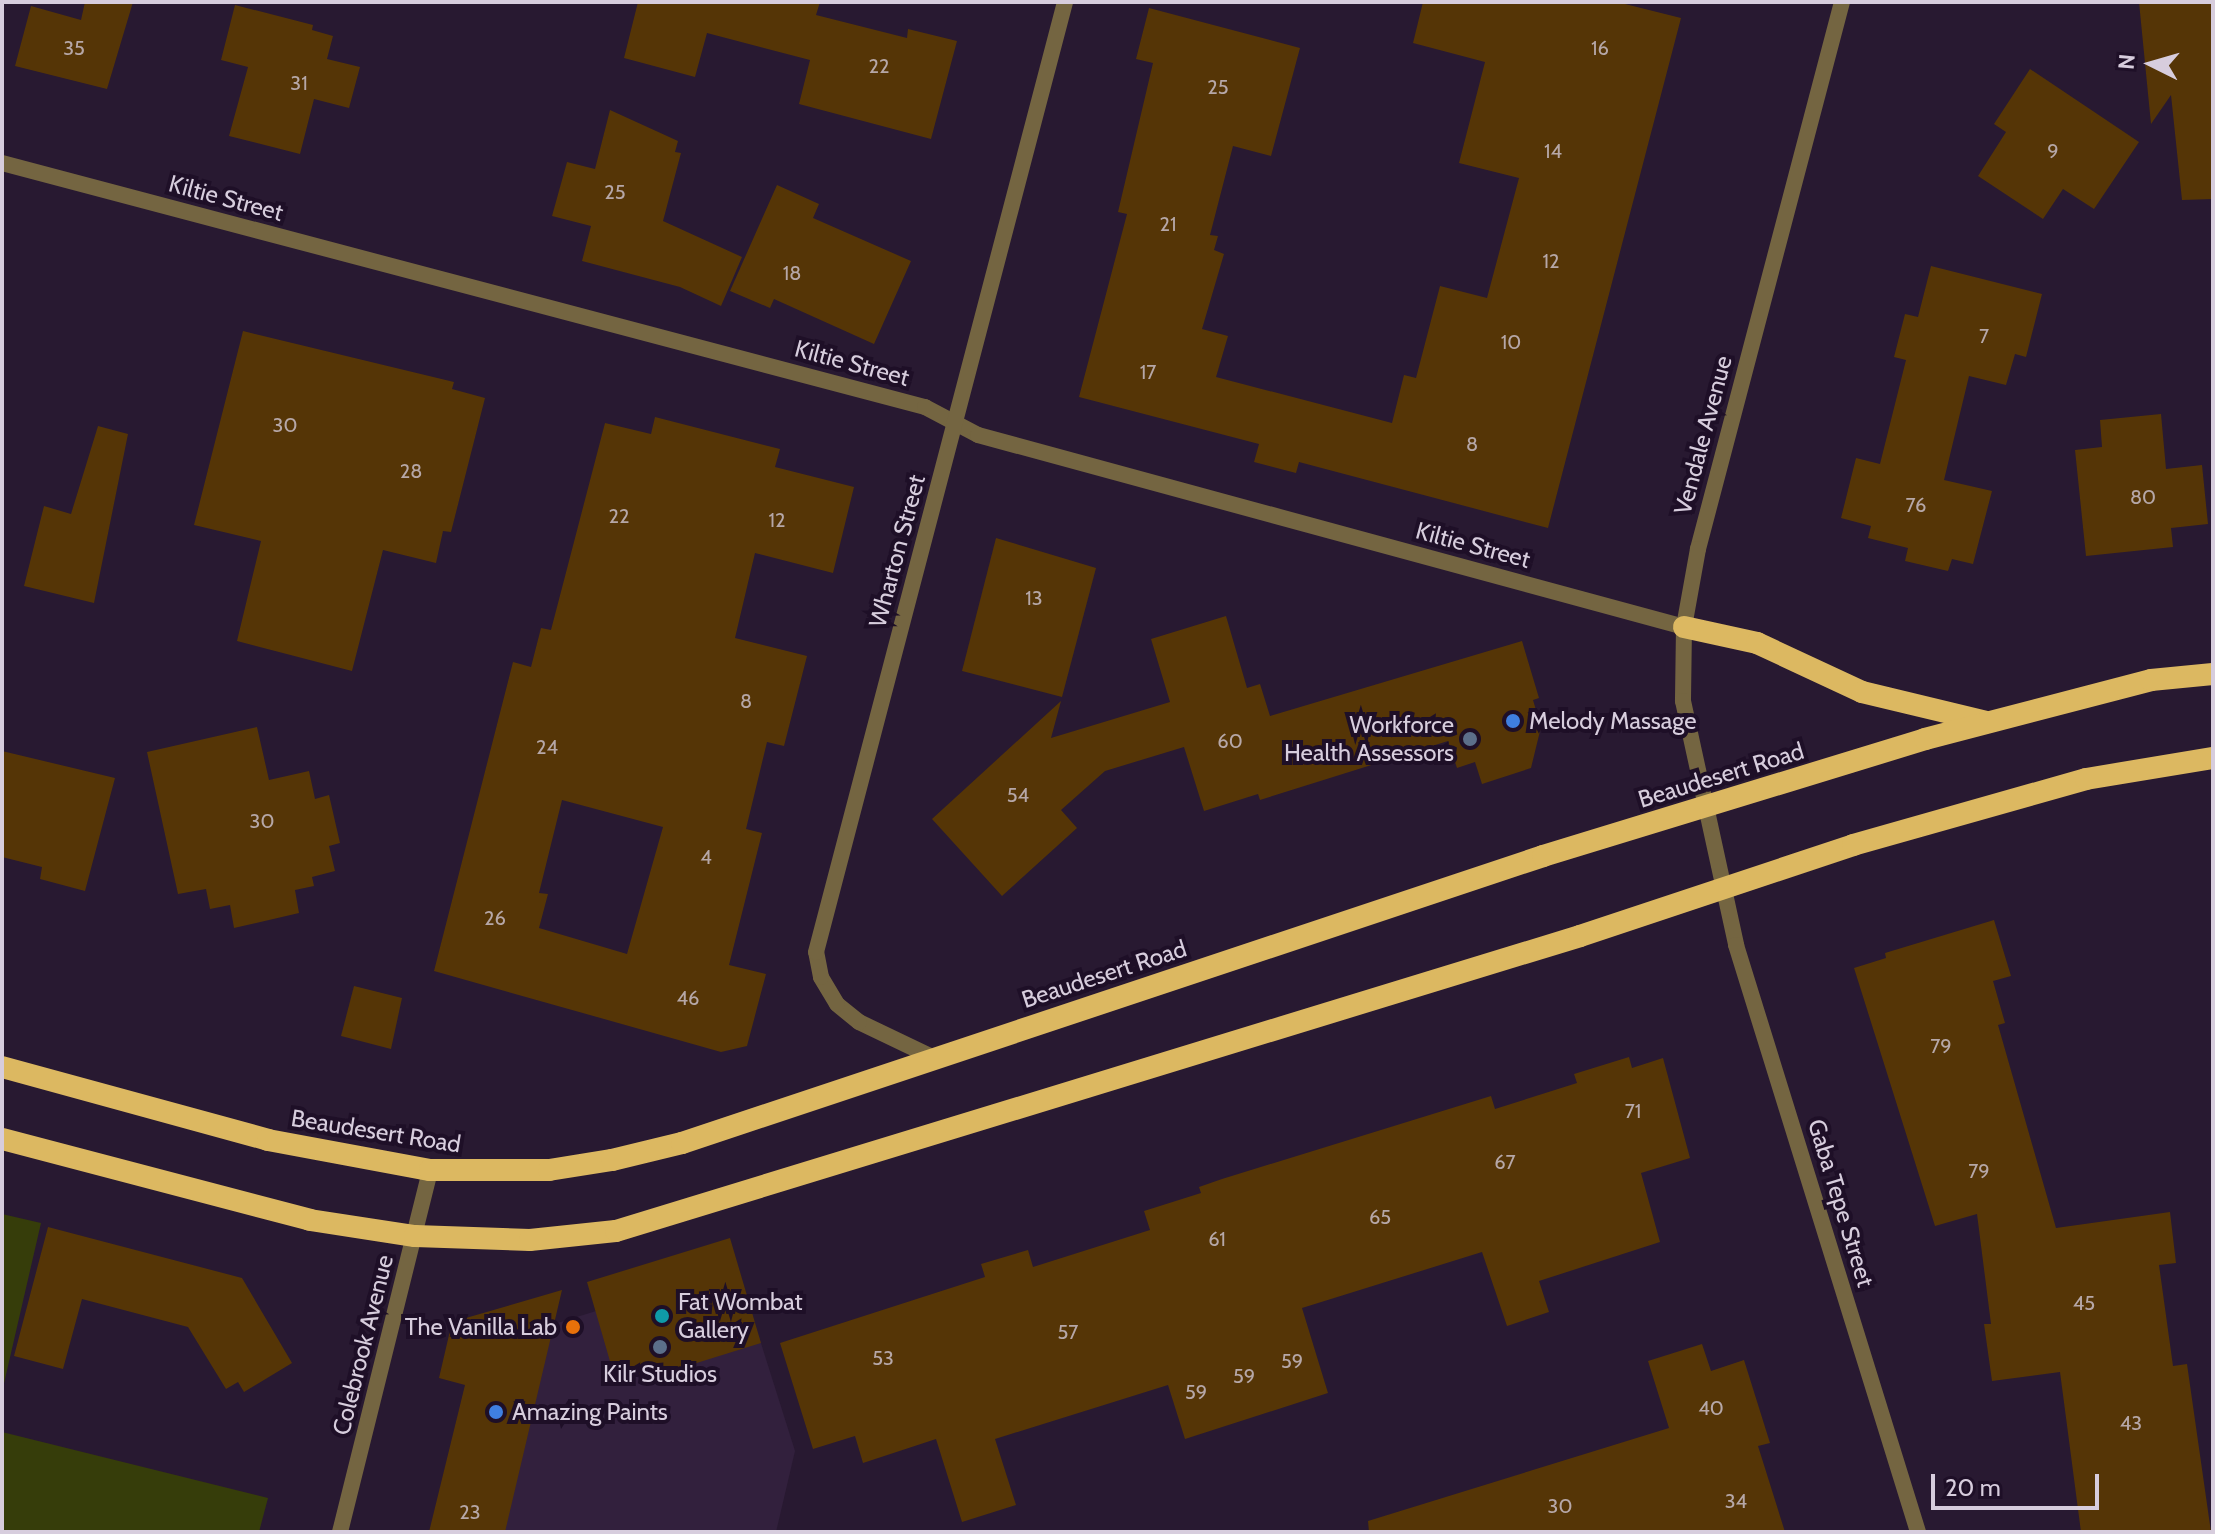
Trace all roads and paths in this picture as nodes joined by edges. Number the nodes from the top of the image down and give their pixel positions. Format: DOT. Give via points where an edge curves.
graph roads {
  1 [pos="1065,2"];
  2 [pos="1842,2"];
  3 [pos="2,163"];
  4 [pos="956,422"];
  5 [pos="1684,627"];
  6 [pos="2213,674"];
  7 [pos="1988,723"];
  8 [pos="2213,758"];
  9 [pos="1705,809"];
  10 [pos="1723,887"];
  11 [pos="932,1057"];
  12 [pos="2,1067"];
  13 [pos="2,1139"];
  14 [pos="430,1170"];
  15 [pos="415,1236"];
  16 [pos="340,1532"];
  17 [pos="1918,1532"];
  1 -- 4 [label="street, Wharton Street"];
  2 -- 5 [label="street, Vendale Avenue" via="1698,549"];
  3 -- 4 [label="street, Kiltie Street" via="933,409"];
  4 -- 5 [label="street, Kiltie Street" via="978,435"];
  4 -- 11 [label="street, Wharton Street" via="816,952 821,977 837,1004 859,1022"];
  5 -- 7 [label="highway" via="1757,643 1862,692"];
  5 -- 9 [label="street, Vendale Avenue" via="1683,701"];
  6 -- 7 [label="highway, Beaudesert Road" via="2151,680"];
  7 -- 9 [label="highway, Beaudesert Road"];
  8 -- 10 [label="highway" via="2086,779"];
  9 -- 10 [label="street, Vendale Avenue"];
  9 -- 11 [label="highway, Beaudesert Road" via="1543,856"];
  10 -- 15 [label="highway" via="1580,936 616,1231 530,1240"];
  10 -- 17 [label="street, Gaba Tepe Street" via="1741,961"];
  11 -- 14 [label="highway, Beaudesert Road" via="682,1143 612,1160 549,1170"];
  12 -- 14 [label="highway, Beaudesert Road" via="268,1140"];
  13 -- 15 [label="highway" via="310,1220"];
  14 -- 15 [label="street, Colebrook Avenue"];
  15 -- 16 [label="street, Colebrook Avenue"];
}
